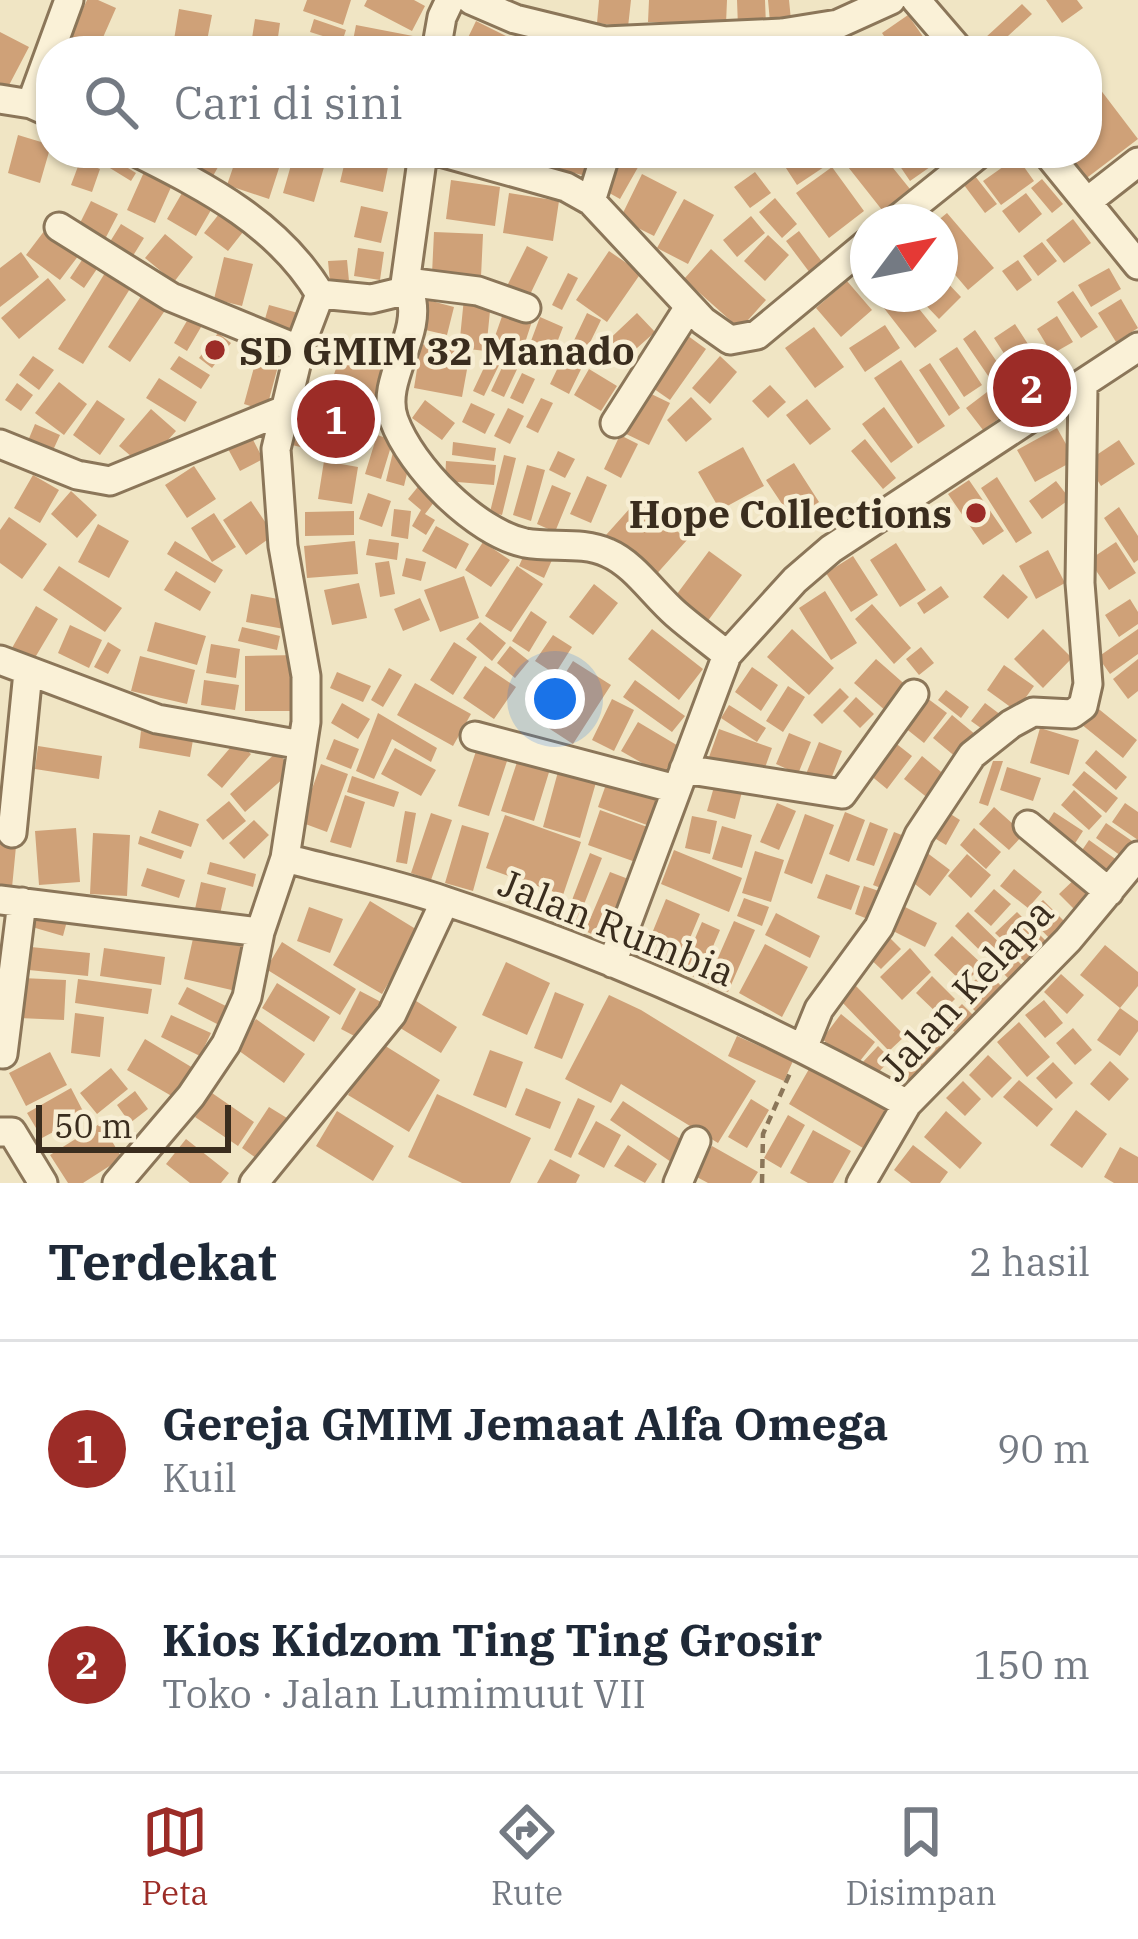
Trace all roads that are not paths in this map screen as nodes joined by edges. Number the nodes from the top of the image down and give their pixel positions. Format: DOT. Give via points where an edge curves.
graph roads {
  1 [pos="69,0"];
  2 [pos="450,0"];
  3 [pos="471,0"];
  4 [pos="891,0"];
  5 [pos="916,0"];
  6 [pos="60,36"];
  7 [pos="439,36"];
  8 [pos="573,36"];
  9 [pos="747,36"];
  10 [pos="947,36"];
  11 [pos="0,99"];
  12 [pos="36,107"];
  13 [pos="1138,162"];
  14 [pos="168,168"];
  15 [pos="421,168"];
  16 [pos="498,168"];
  17 [pos="601,168"];
  18 [pos="961,168"];
  19 [pos="1060,168"];
  20 [pos="591,201"];
  21 [pos="1088,202"];
  22 [pos="916,204"];
  23 [pos="59,227"];
  24 [pos="850,258"];
  25 [pos="1138,265"];
  26 [pos="405,287"];
  27 [pos="320,294"];
  28 [pos="689,307"];
  29 [pos="526,308"];
  30 [pos="1138,347"];
  31 [pos="299,350"];
  32 [pos="1083,387"];
  33 [pos="282,411"];
  34 [pos="615,423"];
  35 [pos="0,444"];
  36 [pos="727,655"];
  37 [pos="0,660"];
  38 [pos="28,672"];
  39 [pos="914,694"];
  40 [pos="475,736"];
  41 [pos="302,745"];
  42 [pos="680,779"];
  43 [pos="1028,825"];
  44 [pos="12,833"];
  45 [pos="1138,856"];
  46 [pos="285,858"];
  47 [pos="1109,892"];
  48 [pos="11,901"];
  49 [pos="445,901"];
  50 [pos="260,932"];
  51 [pos="612,962"];
  52 [pos="804,1046"];
  53 [pos="3,1054"];
  54 [pos="907,1104"];
  55 [pos="0,1132"];
  56 [pos="696,1141"];
  57 [pos="44,1183"];
  58 [pos="117,1183"];
  59 [pos="254,1183"];
  60 [pos="678,1183"];
  61 [pos="861,1183"];
  1 -- 6 [label="street"];
  2 -- 7 [label="street"];
  3 -- 8 [label="street"];
  4 -- 9 [label="street" via="838,24"];
  5 -- 10 [label="street"];
  11 -- 12 [label="street"];
  13 -- 21 [label="street"];
  14 -- 27 [label="street" via="284,245"];
  15 -- 26 [label="street"];
  16 -- 20 [label="street"];
  17 -- 20 [label="street"];
  18 -- 22 [label="street"];
  19 -- 21 [label="street"];
  20 -- 28 [label="street"];
  21 -- 25 [label="street"];
  23 -- 31 [label="street" via="171,297"];
  24 -- 28 [label="street" via="742,341"];
  26 -- 27 [label="street" via="370,299"];
  26 -- 29 [label="street" via="478,291"];
  26 -- 36 [label="street" via="412,315 391,412 459,508 525,542 604,550"];
  27 -- 31 [label="street"];
  28 -- 34 [label="street"];
  30 -- 32 [label="street"];
  31 -- 33 [label="street"];
  32 -- 36 [label="street" via="869,520 795,580"];
  32 -- 52 [label="street" via="1082,706 1072,714 1034,712 972,755"];
  33 -- 35 [label="street" via="110,481"];
  33 -- 41 [label="street" via="276,449 306,676"];
  36 -- 42 [label="street"];
  37 -- 38 [label="street"];
  38 -- 41 [label="street" via="157,719"];
  38 -- 44 [label="street"];
  39 -- 42 [label="street" via="842,794"];
  40 -- 42 [label="street"];
  41 -- 46 [label="street"];
  42 -- 51 [label="street"];
  43 -- 47 [label="street"];
  45 -- 47 [label="street, Jalan Kelapa"];
  46 -- 49 [label="street, Jalan Rumbia"];
  46 -- 50 [label="street"];
  47 -- 54 [label="street, Jalan Kelapa"];
  48 -- 50 [label="street"];
  48 -- 53 [label="street"];
  49 -- 51 [label="street, Jalan Rumbia"];
  49 -- 59 [label="street" via="392,1014"];
  50 -- 58 [label="street" via="247,997 226,1043"];
  51 -- 52 [label="street, Jalan Rumbia"];
  52 -- 54 [label="street, Jalan Rumbia"];
  54 -- 61 [label="street, Jalan Kelapa"];
  55 -- 57 [label="street" via="11,1132"];
  56 -- 60 [label="street"];
}
